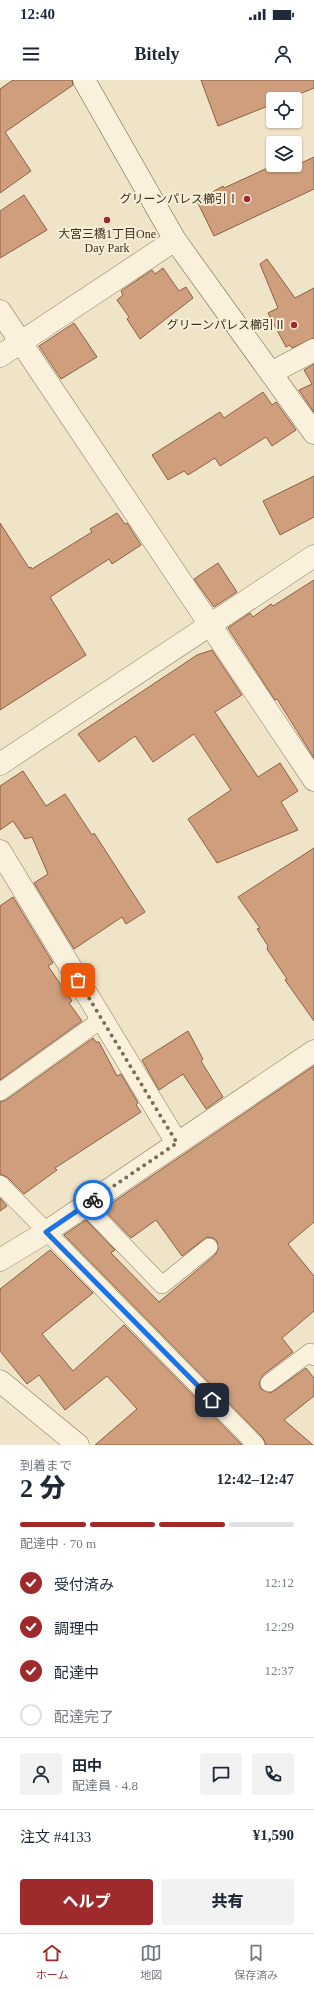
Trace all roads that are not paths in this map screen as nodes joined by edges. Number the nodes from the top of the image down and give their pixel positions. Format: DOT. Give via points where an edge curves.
graph roads {
  1 [pos="84,80"];
  2 [pos="175,240"];
  3 [pos="0,311"];
  4 [pos="20,342"];
  5 [pos="314,350"];
  6 [pos="0,356"];
  7 [pos="271,373"];
  8 [pos="314,433"];
  9 [pos="314,556"];
  10 [pos="210,625"];
  11 [pos="0,764"];
  12 [pos="314,780"];
  13 [pos="0,851"];
  14 [pos="102,1019"];
  15 [pos="314,1051"];
  16 [pos="0,1092"];
  17 [pos="177,1143"];
  18 [pos="0,1184"];
  19 [pos="85,1205"];
  20 [pos="46,1232"];
  21 [pos="209,1247"];
  22 [pos="0,1260"];
  23 [pos="314,1357"];
  24 [pos="0,1381"];
  25 [pos="269,1383"];
  26 [pos="78,1445"];
  27 [pos="256,1445"];
  1 -- 2 [label="street"];
  2 -- 4 [label="street"];
  2 -- 7 [label="street"];
  3 -- 4 [label="street"];
  4 -- 6 [label="street"];
  4 -- 10 [label="street"];
  5 -- 7 [label="street"];
  7 -- 8 [label="street"];
  9 -- 10 [label="street"];
  10 -- 11 [label="street"];
  10 -- 12 [label="street"];
  13 -- 14 [label="street"];
  14 -- 16 [label="lane"];
  14 -- 17 [label="street"];
  15 -- 17 [label="street"];
  17 -- 19 [label="street"];
  18 -- 20 [label="lane"];
  19 -- 20 [label="street"];
  19 -- 21 [label="lane" via="162,1285"];
  20 -- 22 [label="street"];
  20 -- 27 [label="lane"];
  23 -- 25 [label="lane" via="310,1352"];
  24 -- 26 [label="street"];
}
